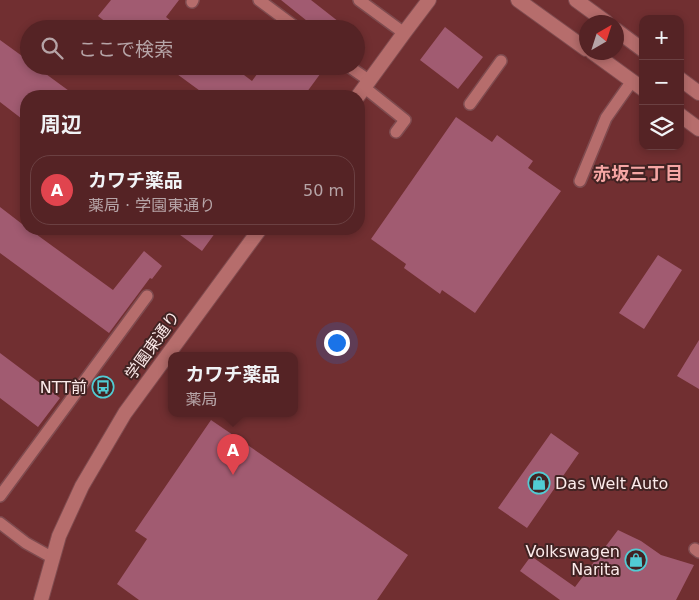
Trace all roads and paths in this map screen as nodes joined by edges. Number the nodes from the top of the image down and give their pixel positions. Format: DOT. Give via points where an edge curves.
graph roads {
  1 [pos="259,0"];
  2 [pos="359,0"];
  3 [pos="429,0"];
  4 [pos="518,0"];
  5 [pos="576,0"];
  6 [pos="596,15"];
  7 [pos="286,20"];
  8 [pos="404,33"];
  9 [pos="624,36"];
  10 [pos="579,44"];
  11 [pos="639,47"];
  12 [pos="603,60"];
  13 [pos="501,61"];
  14 [pos="355,75"];
  15 [pos="684,82"];
  16 [pos="637,85"];
  17 [pos="364,88"];
  18 [pos="699,93"];
  19 [pos="470,104"];
  20 [pos="684,119"];
  21 [pos="699,129"];
  22 [pos="396,132"];
  23 [pos="580,181"];
  24 [pos="256,235"];
  25 [pos="147,296"];
  26 [pos="169,352"];
  27 [pos="168,353"];
  28 [pos="0,496"];
  29 [pos="0,523"];
  30 [pos="53,558"];
  31 [pos="41,600"];
  1 -- 7 [label="lane"];
  2 -- 8 [label="lane"];
  3 -- 8 [label="street"];
  4 -- 10 [label="street"];
  5 -- 6 [label="street"];
  8 -- 17 [label="street"];
  9 -- 11 [label="street"];
  12 -- 16 [label="street"];
  13 -- 19 [label="lane"];
  14 -- 17 [label="lane"];
  15 -- 18 [label="street"];
  16 -- 23 [label="lane" via="606,118"];
  17 -- 22 [label="lane" via="406,120"];
  20 -- 21 [label="street"];
  24 -- 26 [label="street, 学園東通り"];
  25 -- 28 [label="lane"];
  27 -- 30 [label="street, 学園東通り" via="124,413 82,486 59,536"];
  29 -- 30 [label="lane"];
  30 -- 31 [label="street, 学園東通り"];
}
